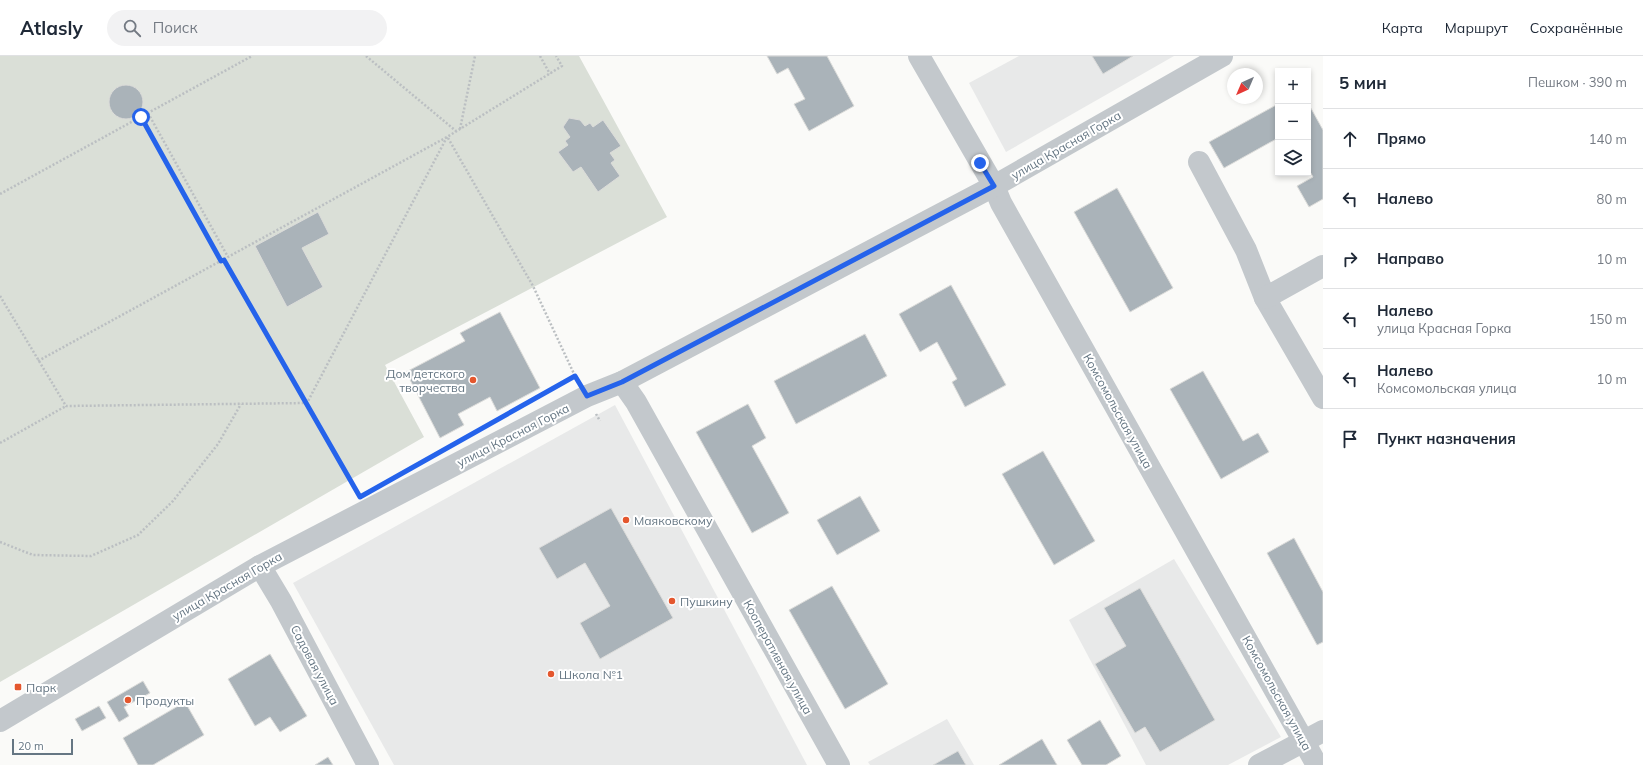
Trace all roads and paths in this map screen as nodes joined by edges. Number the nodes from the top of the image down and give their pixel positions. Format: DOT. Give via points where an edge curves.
graph roads {
  1 [pos="252,56"];
  2 [pos="366,56"];
  3 [pos="475,56"];
  4 [pos="540,56"];
  5 [pos="556,56"];
  6 [pos="919,56"];
  7 [pos="1222,56"];
  8 [pos="550,74"];
  9 [pos="148,113"];
  10 [pos="141,117"];
  11 [pos="458,130"];
  12 [pos="448,137"];
  13 [pos="1199,162"];
  14 [pos="994,186"];
  15 [pos="0,194"];
  16 [pos="228,257"];
  17 [pos="224,260"];
  18 [pos="221,261"];
  19 [pos="1323,266"];
  20 [pos="0,296"];
  21 [pos="1265,298"];
  22 [pos="38,361"];
  23 [pos="622,382"];
  24 [pos="587,396"];
  25 [pos="1323,398"];
  26 [pos="307,402"];
  27 [pos="241,404"];
  28 [pos="66,406"];
  29 [pos="600,421"];
  30 [pos="0,443"];
  31 [pos="360,497"];
  32 [pos="0,542"];
  33 [pos="260,566"];
  34 [pos="1,719"];
  35 [pos="1323,731"];
  36 [pos="1304,741"];
  37 [pos="368,765"];
  38 [pos="839,765"];
  39 [pos="1259,765"];
  40 [pos="1317,765"];
  1 -- 9 [label="path"];
  2 -- 11 [label="path"];
  3 -- 11 [label="path"];
  4 -- 8 [label="path"];
  5 -- 8 [label="path" via="562,66"];
  6 -- 14 [label="street, Комсомольская улица"];
  7 -- 14 [label="street, улица Красная Горка"];
  8 -- 11 [label="path"];
  9 -- 10 [label="path"];
  9 -- 16 [label="path"];
  10 -- 15 [label="path"];
  10 -- 18 [label="path"];
  11 -- 12 [label="path"];
  12 -- 16 [label="path"];
  12 -- 24 [label="path" via="533,286"];
  12 -- 26 [label="path"];
  13 -- 21 [label="street" via="1246,250"];
  14 -- 23 [label="street, улица Красная Горка"];
  14 -- 36 [label="street, Комсомольская улица" via="1001,203"];
  16 -- 17 [label="path"];
  17 -- 18 [label="path"];
  17 -- 26 [label="path"];
  18 -- 22 [label="path"];
  19 -- 21 [label="street"];
  20 -- 22 [label="path"];
  21 -- 25 [label="street"];
  22 -- 28 [label="path"];
  23 -- 24 [label="street, улица Красная Горка"];
  23 -- 38 [label="street, Кооперативная улица"];
  24 -- 29 [label="path"];
  24 -- 33 [label="street, улица Красная Горка"];
  26 -- 27 [label="path"];
  26 -- 31 [label="path"];
  27 -- 28 [label="path"];
  27 -- 32 [label="path" via="218,444 173,501 138,535 91,556 33,555"];
  28 -- 30 [label="path"];
  33 -- 34 [label="street, улица Красная Горка"];
  33 -- 37 [label="street, Садовая улица"];
  35 -- 36 [label="street"];
  36 -- 39 [label="street"];
  36 -- 40 [label="street, Комсомольская улица"];
}
